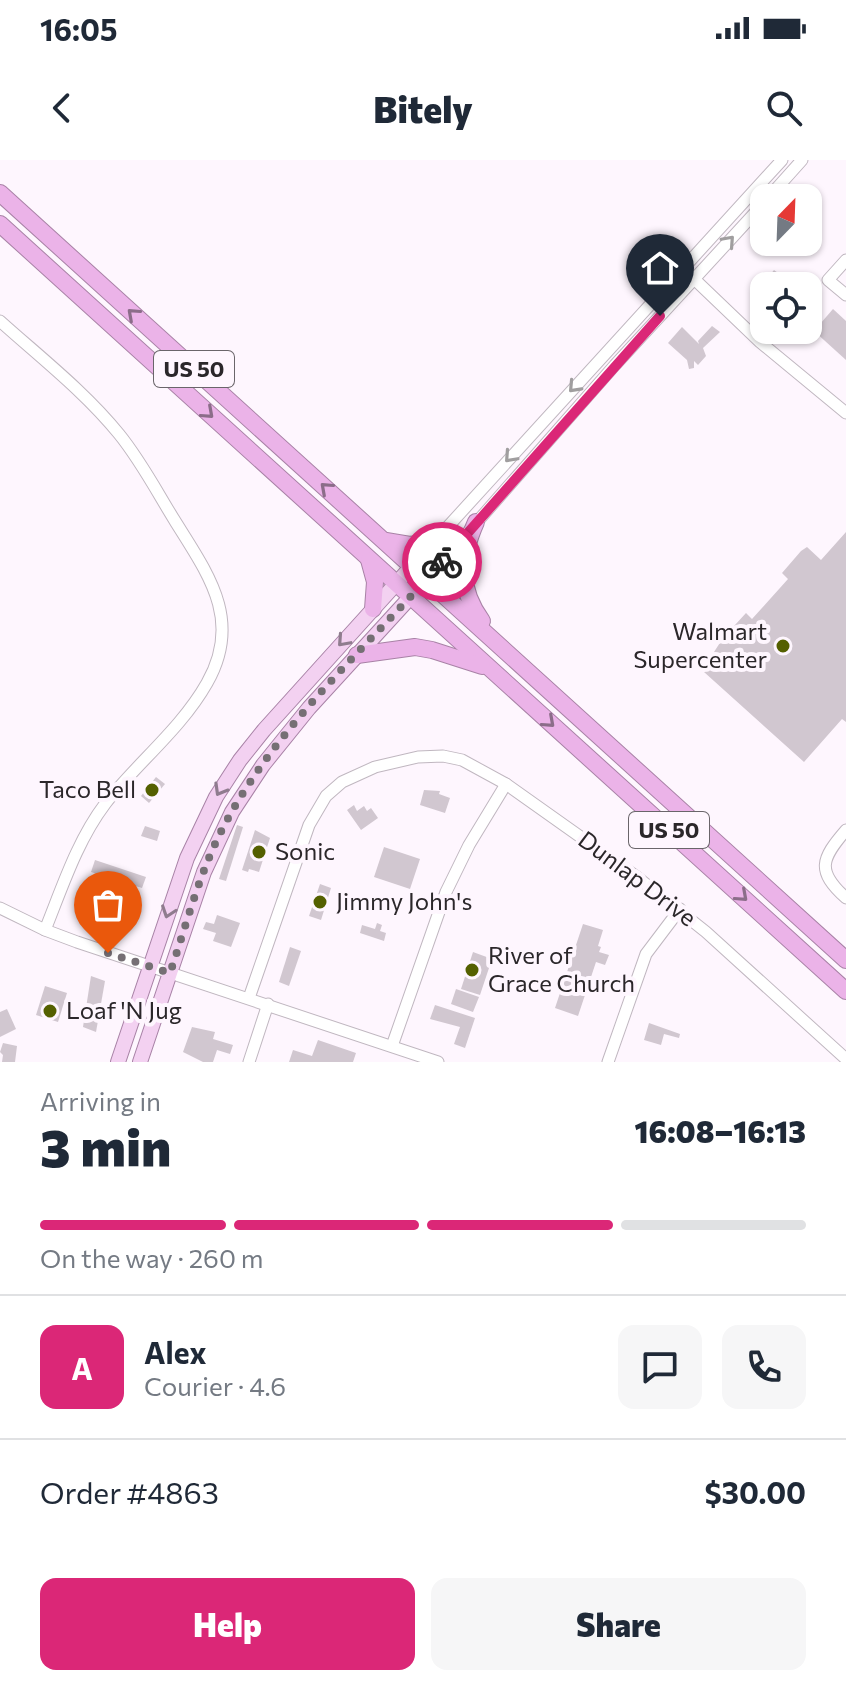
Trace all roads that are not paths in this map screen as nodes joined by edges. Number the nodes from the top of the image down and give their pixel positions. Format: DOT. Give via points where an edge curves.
graph roads {
  1 [pos="782,160"];
  2 [pos="802,160"];
  3 [pos="781,184"];
  4 [pos="0,193"];
  5 [pos="750,218"];
  6 [pos="0,224"];
  7 [pos="846,260"];
  8 [pos="684,269"];
  9 [pos="695,279"];
  10 [pos="846,295"];
  11 [pos="0,321"];
  12 [pos="846,413"];
  13 [pos="476,522"];
  14 [pos="384,540"];
  15 [pos="436,540"];
  16 [pos="369,558"];
  17 [pos="412,566"];
  18 [pos="426,580"];
  19 [pos="396,584"];
  20 [pos="410,596"];
  21 [pos="373,609"];
  22 [pos="496,642"];
  23 [pos="357,655"];
  24 [pos="491,669"];
  25 [pos="506,784"];
  26 [pos="846,830"];
  27 [pos="846,898"];
  28 [pos="0,908"];
  29 [pos="680,909"];
  30 [pos="45,930"];
  31 [pos="846,960"];
  32 [pos="150,966"];
  33 [pos="170,973"];
  34 [pos="846,991"];
  35 [pos="249,998"];
  36 [pos="268,1004"];
  37 [pos="392,1046"];
  38 [pos="846,1059"];
  39 [pos="118,1062"];
  40 [pos="140,1062"];
  41 [pos="249,1062"];
  42 [pos="438,1062"];
  43 [pos="608,1062"];
  1 -- 8 [label="street"];
  2 -- 3 [label="street"];
  14 -- 4 [label="highway, US 50, one-way"];
  9 -- 5 [label="street, one-way"];
  6 -- 16 [label="highway, US 50, one-way"];
  7 -- 10 [label="street" via="828,280"];
  8 -- 9 [label="street"];
  8 -- 15 [label="street, one-way"];
  9 -- 12 [label="street"];
  9 -- 13 [label="street"];
  11 -- 30 [label="street" via="127,444 206,570 221,606 219,655 202,691 88,829"];
  13 -- 18 [label="street"];
  13 -- 22 [label="highway" via="462,564 464,586"];
  14 -- 15 [label="highway" via="410,545"];
  14 -- 17 [label="highway, US 50"];
  15 -- 17 [label="street"];
  16 -- 19 [label="highway, US 50"];
  16 -- 21 [label="highway" via="375,582"];
  17 -- 18 [label="highway, US 50"];
  17 -- 19 [label="main road"];
  18 -- 20 [label="main road"];
  18 -- 22 [label="highway, US 50"];
  19 -- 20 [label="highway, US 50"];
  19 -- 21 [label="main road"];
  20 -- 23 [label="main road"];
  20 -- 24 [label="highway, US 50"];
  21 -- 32 [label="main road, one-way" via="227,777 195,838"];
  22 -- 31 [label="highway, US 50"];
  23 -- 24 [label="highway" via="415,647"];
  23 -- 33 [label="main road" via="278,745 232,812 204,872"];
  24 -- 34 [label="highway, US 50, one-way"];
  25 -- 29 [label="street, Dunlap Drive"];
  25 -- 35 [label="street, Dunlap Drive" via="457,759 425,756 342,782 317,808"];
  25 -- 37 [label="street" via="446,892"];
  26 -- 27 [label="street" via="825,864 827,878"];
  28 -- 30 [label="street"];
  29 -- 38 [label="street, Dunlap Drive"];
  29 -- 43 [label="street" via="646,954"];
  30 -- 32 [label="street"];
  32 -- 33 [label="street"];
  32 -- 39 [label="main road"];
  33 -- 35 [label="street"];
  33 -- 40 [label="main road"];
  35 -- 36 [label="street"];
  36 -- 37 [label="street"];
  36 -- 41 [label="street"];
  37 -- 42 [label="street"];
}
